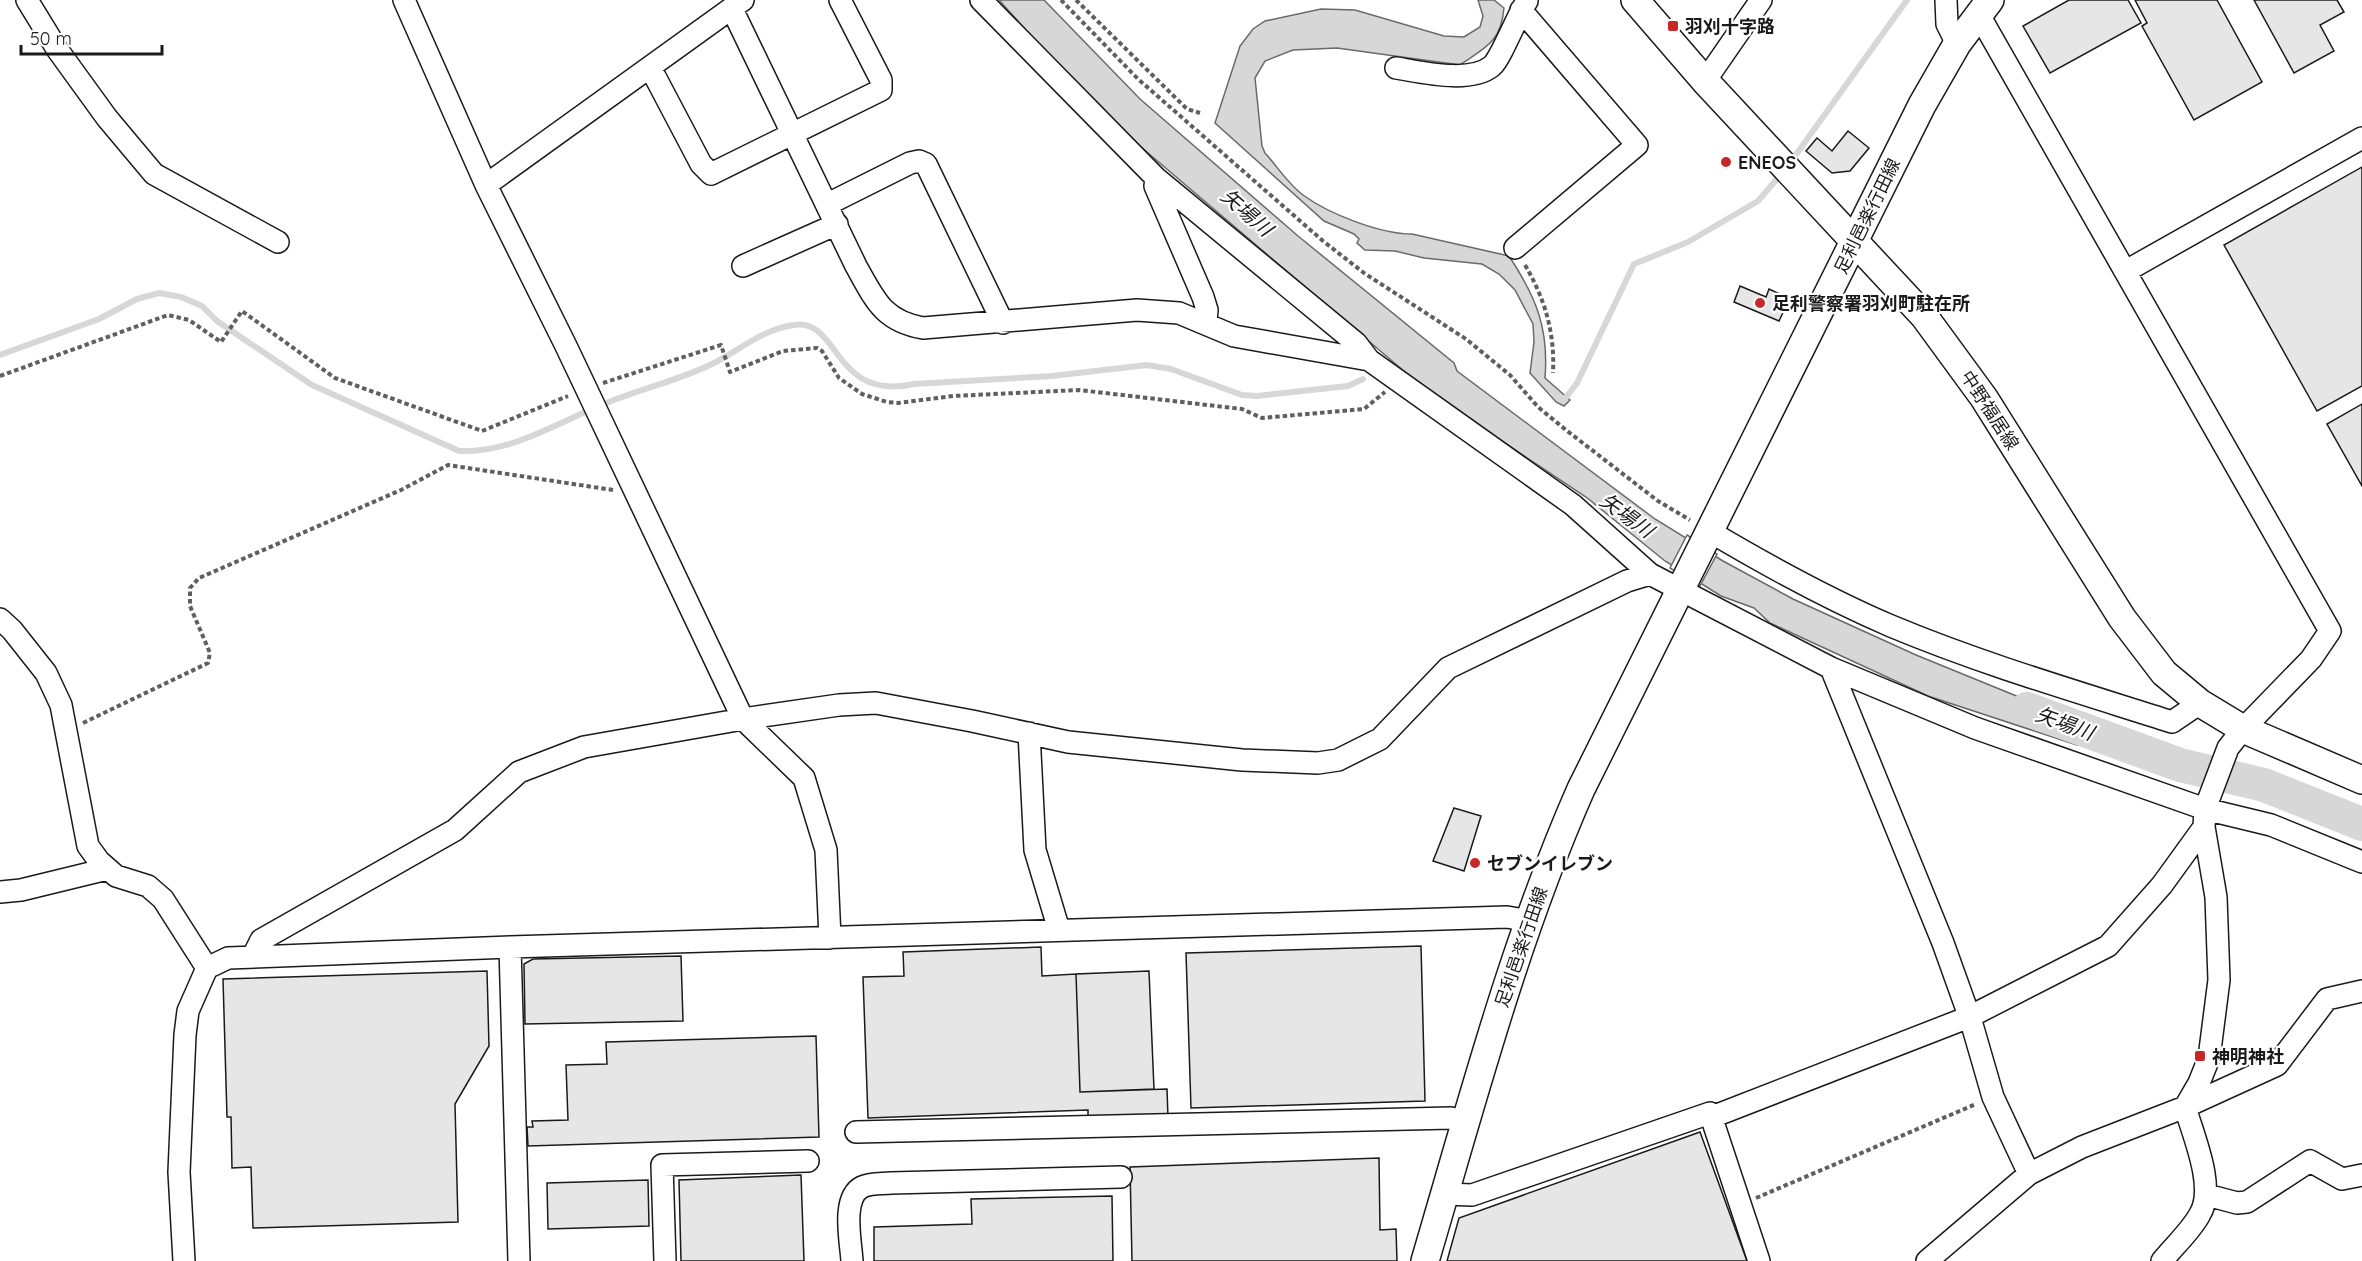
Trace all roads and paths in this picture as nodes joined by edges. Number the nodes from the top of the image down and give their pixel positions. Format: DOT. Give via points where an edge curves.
graph roads {
  1 [pos="27,0"];
  2 [pos="404,0"];
  3 [pos="840,0"];
  4 [pos="981,0"];
  5 [pos="1061,0"];
  6 [pos="1076,0"];
  7 [pos="1635,0"];
  8 [pos="1761,0"];
  9 [pos="1946,0"];
  10 [pos="738,4"];
  11 [pos="1524,5"];
  12 [pos="1984,7"];
  13 [pos="1957,44"];
  14 [pos="1396,68"];
  15 [pos="651,69"];
  16 [pos="1705,81"];
  17 [pos="1200,113"];
  18 [pos="794,133"];
  19 [pos="2362,138"];
  20 [pos="1156,178"];
  21 [pos="486,185"];
  22 [pos="828,204"];
  23 [pos="837,224"];
  24 [pos="1855,240"];
  25 [pos="278,242"];
  26 [pos="1515,248"];
  27 [pos="743,266"];
  28 [pos="2126,272"];
  29 [pos="1206,322"];
  30 [pos="1003,323"];
  31 [pos="1369,360"];
  32 [pos="1553,373"];
  33 [pos="0,376"];
  34 [pos="1398,379"];
  35 [pos="586,391"];
  36 [pos="640,501"];
  37 [pos="1703,529"];
  38 [pos="1650,574"];
  39 [pos="1682,586"];
  40 [pos="0,619"];
  41 [pos="1831,668"];
  42 [pos="2199,703"];
  43 [pos="743,719"];
  44 [pos="66,730"];
  45 [pos="1029,733"];
  46 [pos="2235,739"];
  47 [pos="2362,780"];
  48 [pos="2206,811"];
  49 [pos="2362,862"];
  50 [pos="107,869"];
  51 [pos="0,892"];
  52 [pos="1529,921"];
  53 [pos="1059,930"];
  54 [pos="830,938"];
  55 [pos="510,947"];
  56 [pos="253,956"];
  57 [pos="207,968"];
  58 [pos="2362,991"];
  59 [pos="1969,1017"];
  60 [pos="1993,1097"];
  61 [pos="2185,1107"];
  62 [pos="1712,1118"];
  63 [pos="1466,1123"];
  64 [pos="856,1132"];
  65 [pos="808,1161"];
  66 [pos="2029,1174"];
  67 [pos="2362,1175"];
  68 [pos="1121,1177"];
  69 [pos="1445,1194"];
  70 [pos="2207,1195"];
  71 [pos="1740,1205"];
  72 [pos="184,1261"];
  73 [pos="519,1261"];
  74 [pos="665,1261"];
  75 [pos="852,1261"];
  76 [pos="1425,1261"];
  77 [pos="1759,1261"];
  78 [pos="1927,1261"];
  79 [pos="2162,1261"];
  1 -- 25 [label="street" via="107,118 154,174"];
  2 -- 21 [label="street"];
  3 -- 18 [label="street" via="881,80 881,90"];
  4 -- 20 [label="street"];
  5 -- 37 [label="path" via="1138,79 1323,241 1364,273 1466,339 1510,375 1559,424 1658,501"];
  6 -- 17 [label="path" via="1187,109"];
  7 -- 16 [label="main road, 中野福居線"];
  8 -- 16 [label="street"];
  9 -- 13 [label="street" via="1947,24"];
  10 -- 15 [label="street"];
  10 -- 18 [label="street"];
  11 -- 14 [label="street" via="1493,65 1479,73 1448,76"];
  11 -- 26 [label="street" via="1637,145"];
  12 -- 13 [label="main road, 足利邑楽行田線"];
  12 -- 28 [label="street"];
  13 -- 24 [label="main road, 足利邑楽行田線"];
  15 -- 18 [label="street" via="700,164 711,174"];
  15 -- 21 [label="street"];
  16 -- 24 [label="main road, 中野福居線"];
  18 -- 22 [label="street"];
  19 -- 28 [label="street"];
  20 -- 29 [label="street" via="1155,186 1203,297"];
  20 -- 31 [label="street" via="1356,343"];
  21 -- 35 [label="street"];
  22 -- 23 [label="street"];
  22 -- 30 [label="street" via="909,163 927,164"];
  23 -- 27 [label="street"];
  23 -- 30 [label="street" via="871,292 895,321 923,328"];
  24 -- 37 [label="main road, 足利邑楽行田線"];
  24 -- 42 [label="main road, 中野福居線" via="1924,316 1954,356 2143,649"];
  26 -- 32 [label="path" via="1536,283 1546,310 1553,335"];
  28 -- 46 [label="street" via="2330,631 2311,659"];
  29 -- 30 [label="street" via="1179,313 1137,310"];
  29 -- 31 [label="street" via="1234,336"];
  31 -- 34 [label="street"];
  33 -- 35 [label="path" via="168,315 189,320 221,342 242,312 335,378 482,431"];
  34 -- 35 [label="path" via="1365,409 1262,418 1242,409 1078,390 953,396 898,403 862,394 839,378 817,348 783,351 730,372 721,345"];
  34 -- 38 [label="street" via="1573,505"];
  35 -- 36 [label="street"];
  36 -- 43 [label="street"];
  36 -- 44 [label="path" via="617,490 448,465 401,490 199,578 190,588 190,606 210,653 208,663"];
  37 -- 39 [label="main road, 足利邑楽行田線"];
  37 -- 42 [label="street" via="1820,593 1979,660 2172,722"];
  38 -- 39 [label="street"];
  38 -- 45 [label="street" via="1449,668 1380,739 1338,760 1318,763 1179,755 1068,742"];
  39 -- 41 [label="street"];
  39 -- 52 [label="main road, 足利邑楽行田線" via="1581,789"];
  40 -- 44 [label="street" via="46,673 61,705"];
  41 -- 48 [label="street" via="1975,728"];
  41 -- 59 [label="street" via="1943,943"];
  42 -- 46 [label="main road, 中野福居線"];
  43 -- 45 [label="street" via="876,703"];
  43 -- 54 [label="street" via="804,778 826,850"];
  43 -- 56 [label="street" via="584,747 519,772 455,830 261,940"];
  44 -- 50 [label="street" via="88,846"];
  45 -- 53 [label="street" via="1035,850"];
  46 -- 47 [label="main road, 中野福居線"];
  46 -- 48 [label="street"];
  48 -- 49 [label="street" via="2271,825"];
  48 -- 59 [label="street" via="2162,885 2108,946"];
  48 -- 61 [label="street" via="2216,897 2219,980 2209,1058"];
  50 -- 51 [label="street"];
  50 -- 57 [label="street" via="116,876 148,886 163,899"];
  52 -- 53 [label="street" via="1507,917"];
  52 -- 63 [label="main road, 足利邑楽行田線"];
  53 -- 54 [label="street"];
  54 -- 55 [label="street"];
  55 -- 56 [label="street"];
  55 -- 73 [label="street"];
  56 -- 57 [label="street" via="228,958"];
  57 -- 72 [label="street" via="188,1011 185,1035 179,1172"];
  58 -- 61 [label="street" via="2327,999 2277,1065"];
  59 -- 60 [label="street"];
  59 -- 62 [label="street"];
  60 -- 66 [label="street"];
  60 -- 71 [label="path"];
  61 -- 66 [label="street" via="2082,1146"];
  61 -- 70 [label="street"];
  62 -- 69 [label="street" via="1710,1113 1472,1195"];
  62 -- 71 [label="street"];
  63 -- 64 [label="street" via="1451,1118"];
  63 -- 69 [label="main road, 足利邑楽行田線"];
  65 -- 74 [label="street" via="662,1165"];
  66 -- 78 [label="street"];
  67 -- 70 [label="street" via="2342,1179 2310,1161 2247,1202"];
  68 -- 75 [label="street" via="862,1187 854,1194 850,1207"];
  69 -- 76 [label="main road, 足利邑楽行田線"];
  70 -- 79 [label="street" via="2200,1214"];
  71 -- 77 [label="street"];
}
